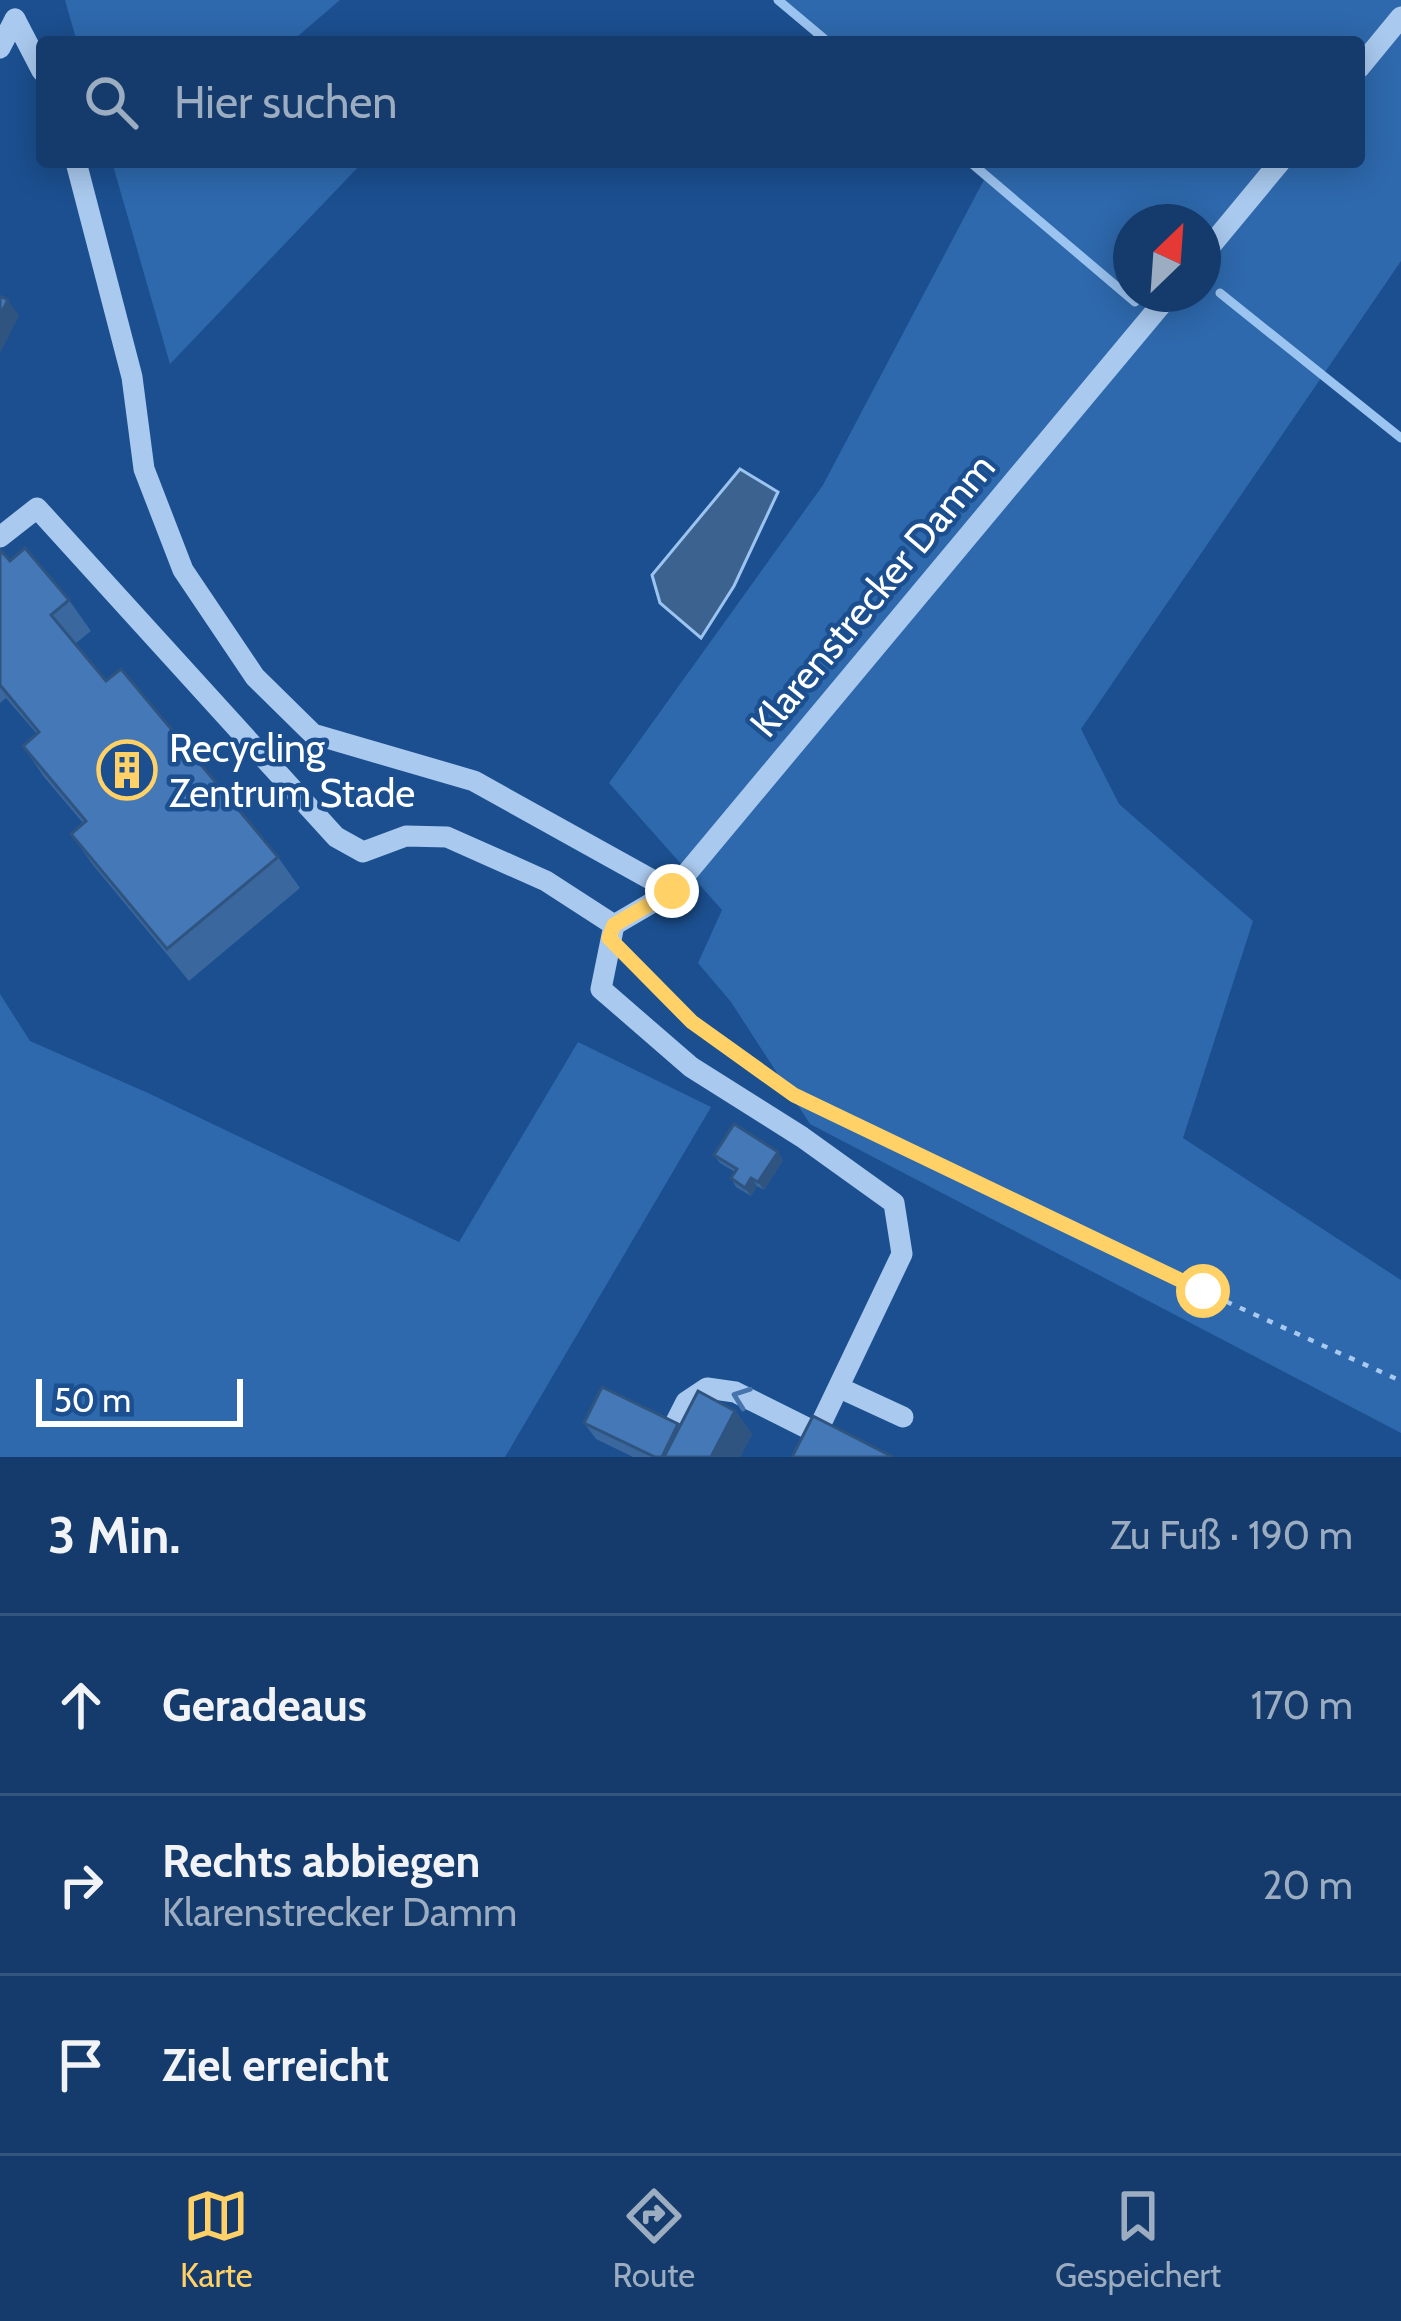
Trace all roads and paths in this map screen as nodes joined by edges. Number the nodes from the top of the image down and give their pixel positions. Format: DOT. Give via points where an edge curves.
graph roads {
  1 [pos="1401,17"];
  2 [pos="0,48"];
  3 [pos="36,59"];
  4 [pos="1365,61"];
  5 [pos="78,168"];
  6 [pos="1275,168"];
  7 [pos="1221,233"];
  8 [pos="1155,312"];
  9 [pos="0,537"];
  10 [pos="672,891"];
  11 [pos="612,931"];
  12 [pos="1401,1381"];
  13 [pos="840,1388"];
  14 [pos="903,1417"];
  15 [pos="819,1434"];
  16 [pos="658,1457"];
  17 [pos="805,1457"];
  1 -- 4 [label="street"];
  2 -- 3 [label="street" via="15,19"];
  5 -- 10 [label="street" via="132,377 144,469 183,569 255,677 313,734 474,781"];
  6 -- 7 [label="street"];
  8 -- 10 [label="street, Klarenstrecker Damm"];
  9 -- 11 [label="street" via="37,508 336,838 363,853 406,836 447,837 546,881"];
  10 -- 11 [label="street, Klarenstrecker Damm"];
  11 -- 12 [label="path" via="692,1022 794,1095"];
  11 -- 13 [label="street" via="601,988 691,1067 894,1203 902,1254"];
  13 -- 14 [label="street"];
  13 -- 15 [label="street"];
  15 -- 16 [label="street, one-way" via="735,1392 707,1388 686,1402"];
  15 -- 17 [label="street"];
}
